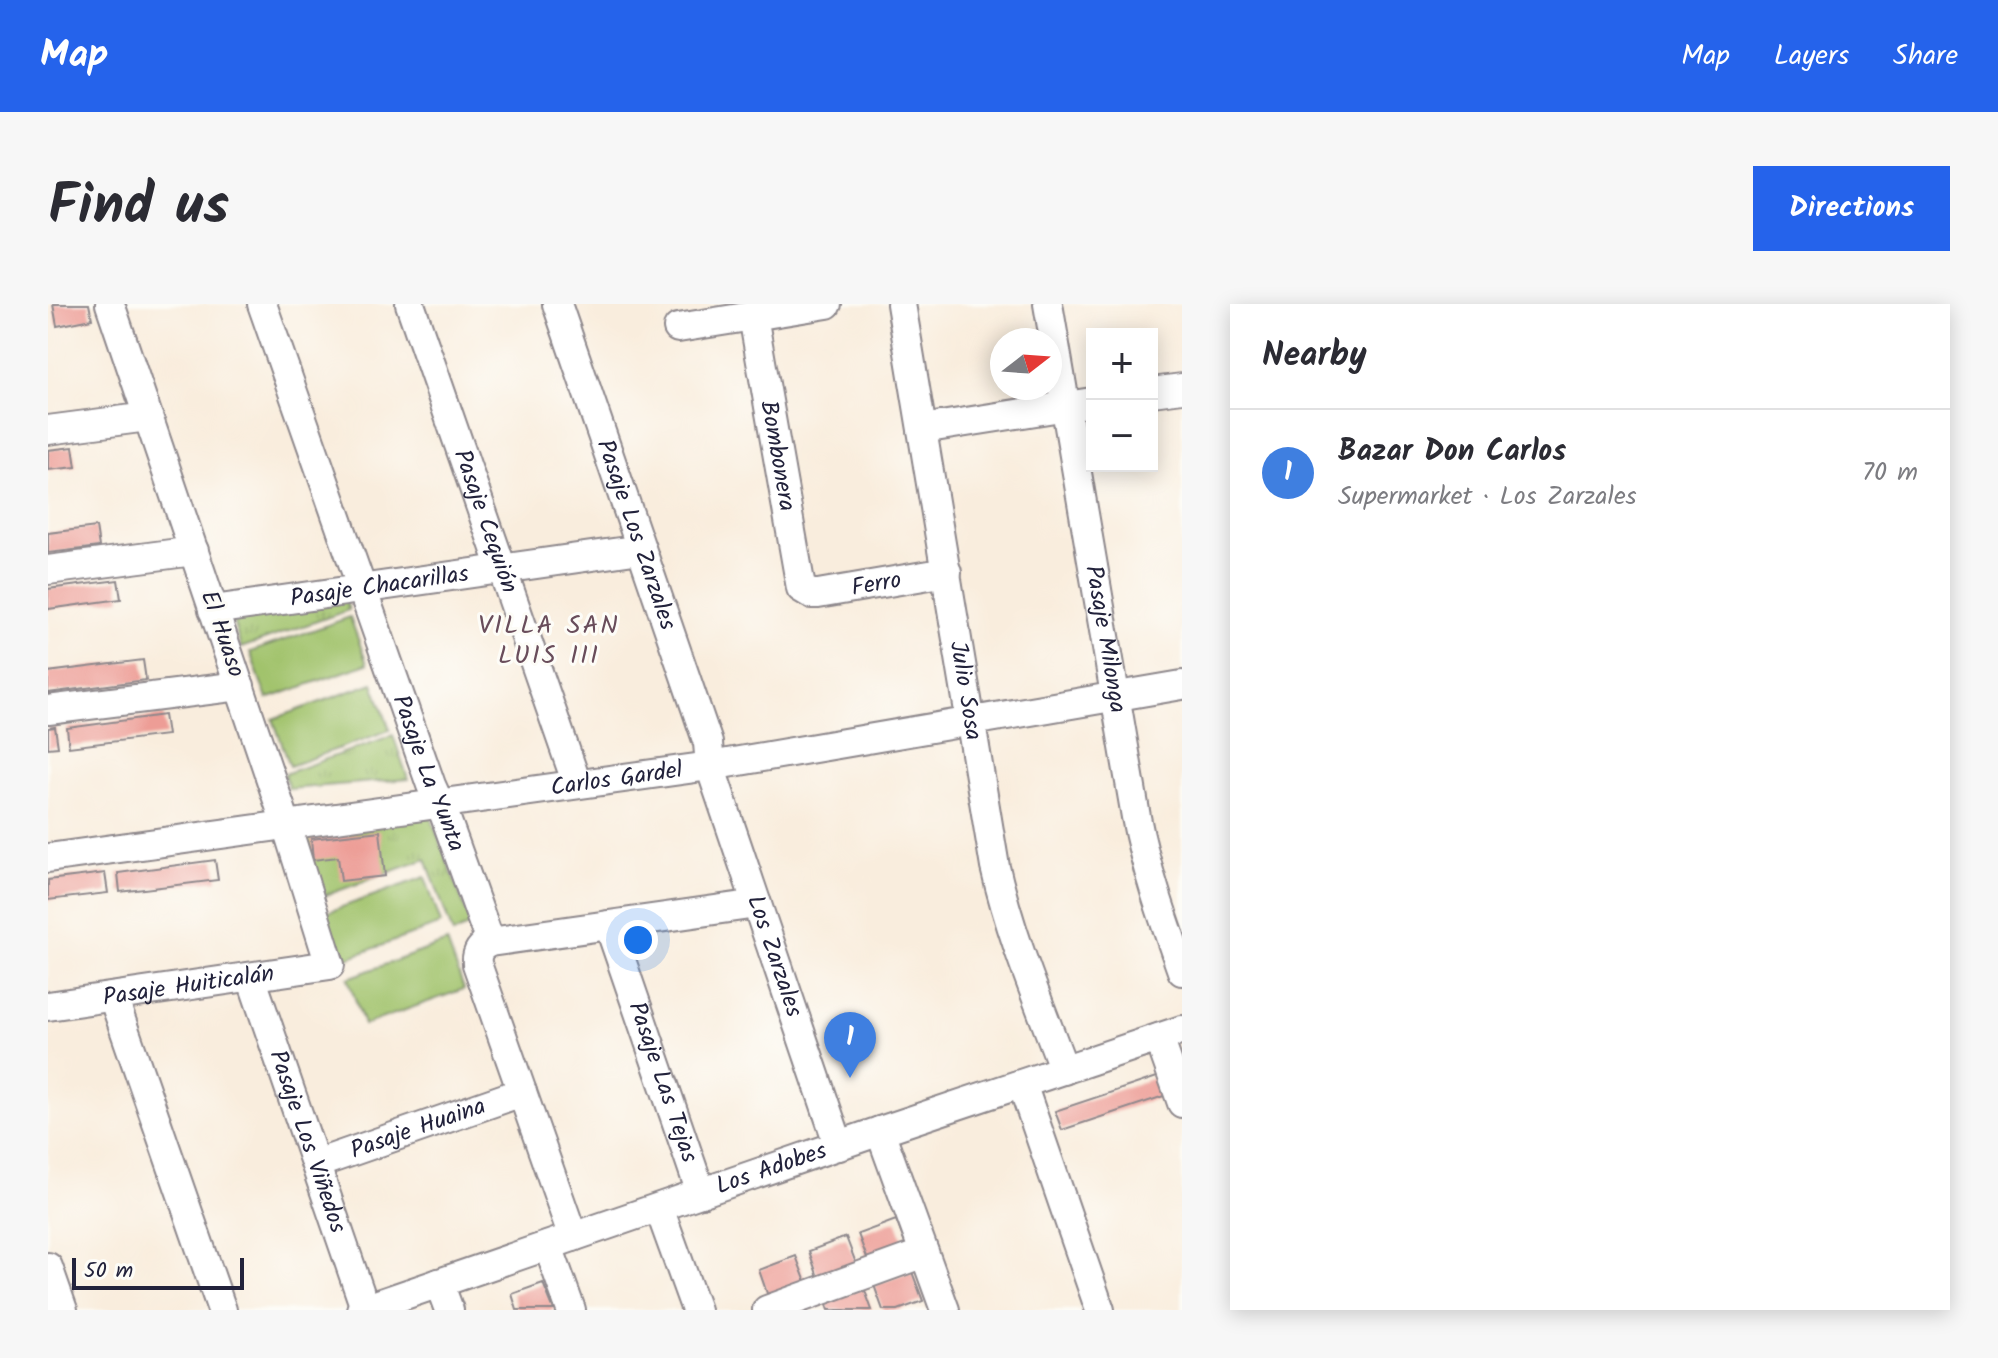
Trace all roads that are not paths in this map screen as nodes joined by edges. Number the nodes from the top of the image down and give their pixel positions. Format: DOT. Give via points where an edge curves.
graph roads {
  1 [pos="110,304"];
  2 [pos="262,304"];
  3 [pos="410,304"];
  4 [pos="557,304"];
  5 [pos="827,304"];
  6 [pos="901,304"];
  7 [pos="1048,304"];
  8 [pos="753,316"];
  9 [pos="678,328"];
  10 [pos="1182,388"];
  11 [pos="1158,391"];
  12 [pos="1079,404"];
  13 [pos="148,417"];
  14 [pos="922,429"];
  15 [pos="48,430"];
  16 [pos="641,549"];
  17 [pos="194,551"];
  18 [pos="502,569"];
  19 [pos="48,570"];
  20 [pos="947,572"];
  21 [pos="362,589"];
  22 [pos="805,592"];
  23 [pos="213,610"];
  24 [pos="1182,685"];
  25 [pos="240,686"];
  26 [pos="1114,697"];
  27 [pos="48,710"];
  28 [pos="972,721"];
  29 [pos="710,766"];
  30 [pos="577,784"];
  31 [pos="439,803"];
  32 [pos="286,824"];
  33 [pos="48,858"];
  34 [pos="757,904"];
  35 [pos="609,925"];
  36 [pos="490,942"];
  37 [pos="330,965"];
  38 [pos="1182,971"];
  39 [pos="251,977"];
  40 [pos="113,997"];
  41 [pos="48,1006"];
  42 [pos="1170,1034"];
  43 [pos="1064,1070"];
  44 [pos="1022,1084"];
  45 [pos="522,1092"];
  46 [pos="1182,1103"];
  47 [pos="880,1131"];
  48 [pos="839,1146"];
  49 [pos="316,1164"];
  50 [pos="701,1193"];
  51 [pos="659,1208"];
  52 [pos="560,1241"];
  53 [pos="924,1253"];
  54 [pos="48,1267"];
  55 [pos="439,1283"];
  56 [pos="363,1309"];
  57 [pos="63,1310"];
  58 [pos="222,1310"];
  59 [pos="449,1310"];
  60 [pos="571,1310"];
  61 [pos="696,1310"];
  62 [pos="767,1310"];
  63 [pos="945,1310"];
  64 [pos="1100,1310"];
  1 -- 13 [label="street, El Huaso"];
  2 -- 21 [label="street, Pasaje La Yunta"];
  3 -- 18 [label="street, Pasaje Cequión"];
  4 -- 16 [label="street, Pasaje Los Zarzales"];
  5 -- 8 [label="street"];
  6 -- 14 [label="street, Julio Sosa"];
  7 -- 12 [label="street, Pasaje Milonga"];
  8 -- 9 [label="street"];
  8 -- 22 [label="street, Bombonera" via="798,582"];
  10 -- 11 [label="street"];
  12 -- 14 [label="street"];
  12 -- 26 [label="street, Pasaje Milonga"];
  13 -- 15 [label="street"];
  13 -- 17 [label="street, El Huaso"];
  14 -- 20 [label="street, Julio Sosa"];
  16 -- 18 [label="street, Pasaje Chacarillas"];
  16 -- 29 [label="street, Pasaje Los Zarzales" via="708,743"];
  17 -- 19 [label="street"];
  17 -- 23 [label="street, El Huaso"];
  18 -- 21 [label="street, Pasaje Chacarillas"];
  18 -- 30 [label="street, Pasaje Cequión"];
  20 -- 22 [label="street, Ferro"];
  20 -- 28 [label="street, Julio Sosa"];
  21 -- 23 [label="street, Pasaje Chacarillas"];
  21 -- 31 [label="street, Pasaje La Yunta"];
  23 -- 25 [label="street, El Huaso"];
  24 -- 26 [label="street, Carlos Gardel"];
  25 -- 27 [label="street"];
  25 -- 32 [label="street, El Huaso"];
  26 -- 28 [label="street, Carlos Gardel"];
  26 -- 38 [label="street, Pasaje Milonga" via="1144,856"];
  28 -- 29 [label="street, Carlos Gardel"];
  28 -- 43 [label="street, Julio Sosa" via="1002,895"];
  29 -- 30 [label="street, Carlos Gardel"];
  29 -- 34 [label="street, Los Zarzales"];
  30 -- 31 [label="street, Carlos Gardel"];
  31 -- 32 [label="street, Carlos Gardel"];
  31 -- 36 [label="street, Pasaje La Yunta"];
  32 -- 33 [label="street, Carlos Gardel"];
  32 -- 37 [label="street, El Huaso"];
  34 -- 35 [label="street"];
  34 -- 48 [label="street, Los Zarzales"];
  35 -- 36 [label="street"];
  35 -- 50 [label="street, Pasaje Las Tejas"];
  36 -- 45 [label="street" via="479,950 477,964"];
  37 -- 39 [label="street, Pasaje Huiticalán"];
  39 -- 40 [label="street, Pasaje Huiticalán"];
  39 -- 49 [label="street, Pasaje Los Viñedos"];
  40 -- 41 [label="street, Pasaje Huiticalán"];
  40 -- 58 [label="street"];
  42 -- 43 [label="street, Los Adobes"];
  42 -- 46 [label="street"];
  43 -- 44 [label="street, Los Adobes"];
  44 -- 47 [label="street, Los Adobes"];
  44 -- 64 [label="street"];
  45 -- 49 [label="street, Pasaje Huaina"];
  45 -- 52 [label="street"];
  47 -- 48 [label="street, Los Adobes"];
  47 -- 53 [label="street"];
  48 -- 50 [label="street, Los Adobes"];
  49 -- 56 [label="street, Pasaje Los Viñedos"];
  50 -- 51 [label="street, Los Adobes"];
  51 -- 52 [label="street, Los Adobes"];
  51 -- 61 [label="street"];
  52 -- 55 [label="street, Los Adobes"];
  52 -- 60 [label="street"];
  53 -- 62 [label="street"];
  53 -- 63 [label="street"];
  54 -- 57 [label="street"];
  55 -- 56 [label="street, Los Adobes"];
  55 -- 59 [label="street"];
}
